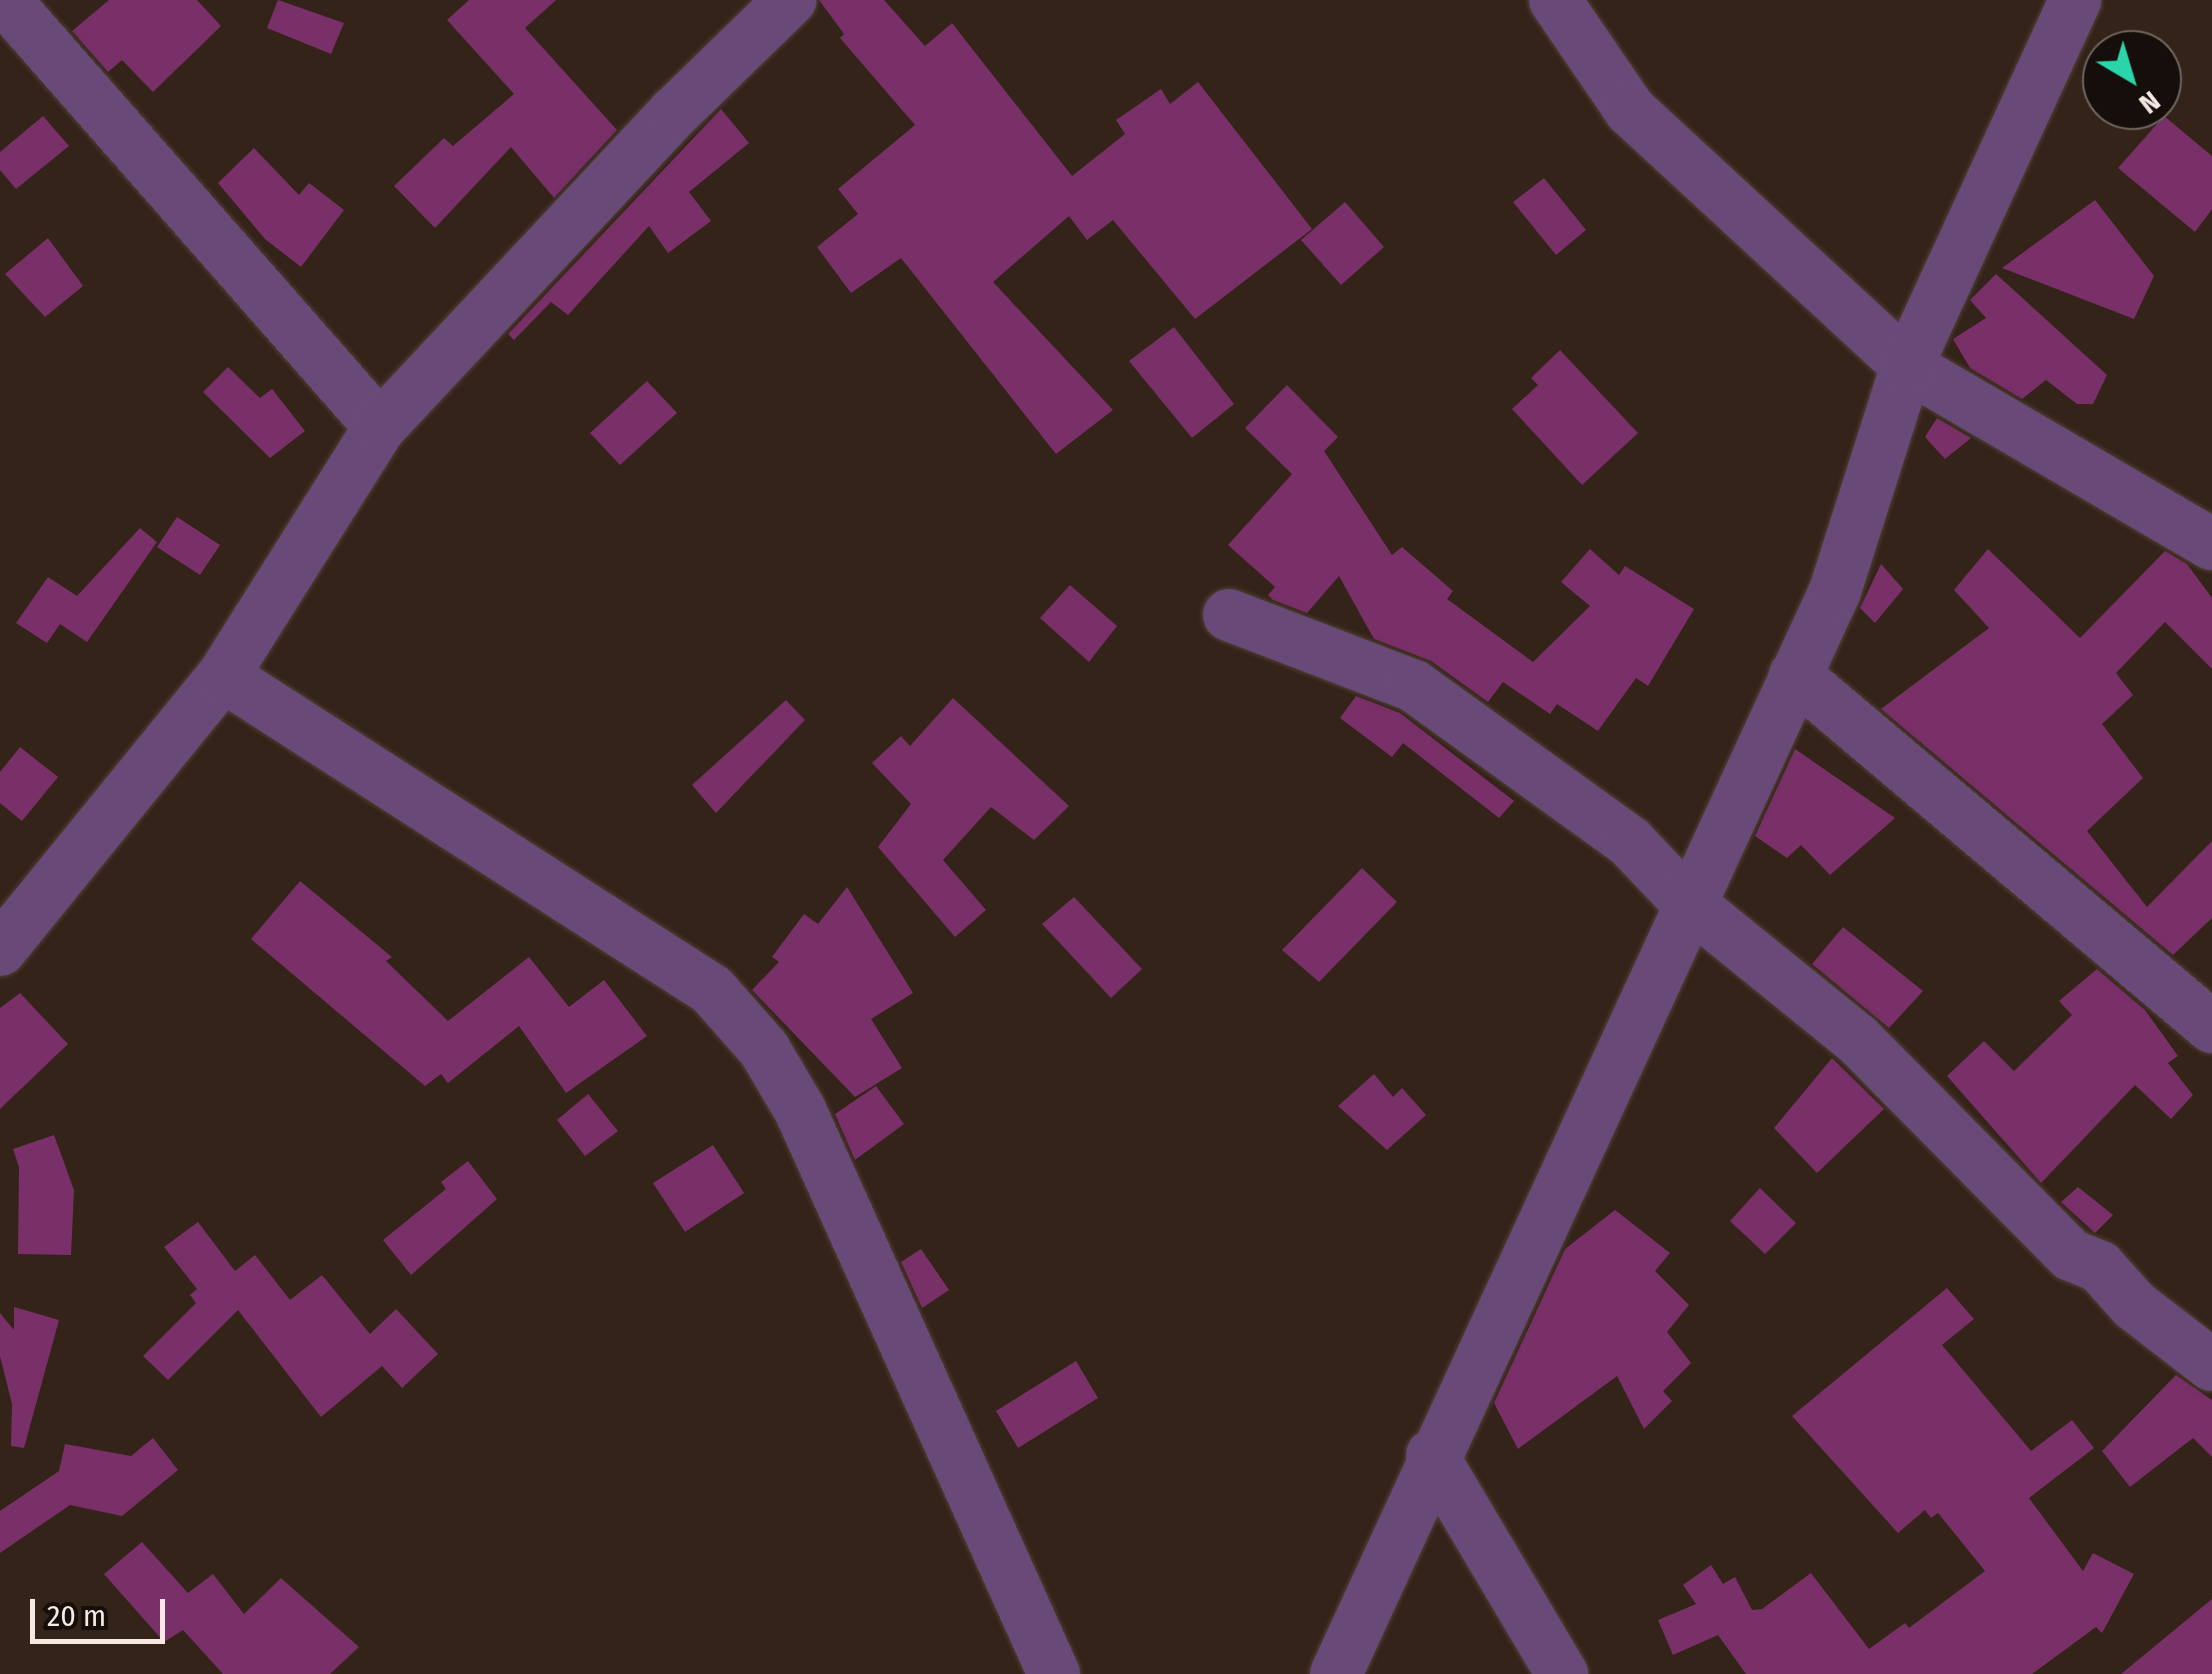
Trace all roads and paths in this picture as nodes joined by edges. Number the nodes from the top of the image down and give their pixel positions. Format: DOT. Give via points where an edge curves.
graph roads {
  1 [pos="5,0"];
  2 [pos="790,0"];
  3 [pos="1555,0"];
  4 [pos="2076,0"];
  5 [pos="1907,366"];
  6 [pos="380,427"];
  7 [pos="2212,544"];
  8 [pos="1229,615"];
  9 [pos="1795,674"];
  10 [pos="223,676"];
  11 [pos="1689,902"];
  12 [pos="0,950"];
  13 [pos="2212,1027"];
  14 [pos="2212,1366"];
  15 [pos="1432,1456"];
  16 [pos="1054,1674"];
  17 [pos="1336,1674"];
  18 [pos="1562,1674"];
  1 -- 6 [label="street"];
  2 -- 6 [label="street" via="675,112"];
  3 -- 5 [label="street" via="1630,110"];
  4 -- 5 [label="street"];
  5 -- 7 [label="street"];
  5 -- 9 [label="street" via="1835,590"];
  6 -- 10 [label="street"];
  8 -- 11 [label="street" via="1414,686 1630,842"];
  9 -- 11 [label="street"];
  9 -- 13 [label="street"];
  10 -- 12 [label="street"];
  10 -- 16 [label="street" via="712,990 764,1049 808,1127"];
  11 -- 14 [label="street" via="1857,1038 2072,1255 2100,1267 2134,1305"];
  11 -- 15 [label="street"];
  15 -- 17 [label="street"];
  15 -- 18 [label="street"];
}
